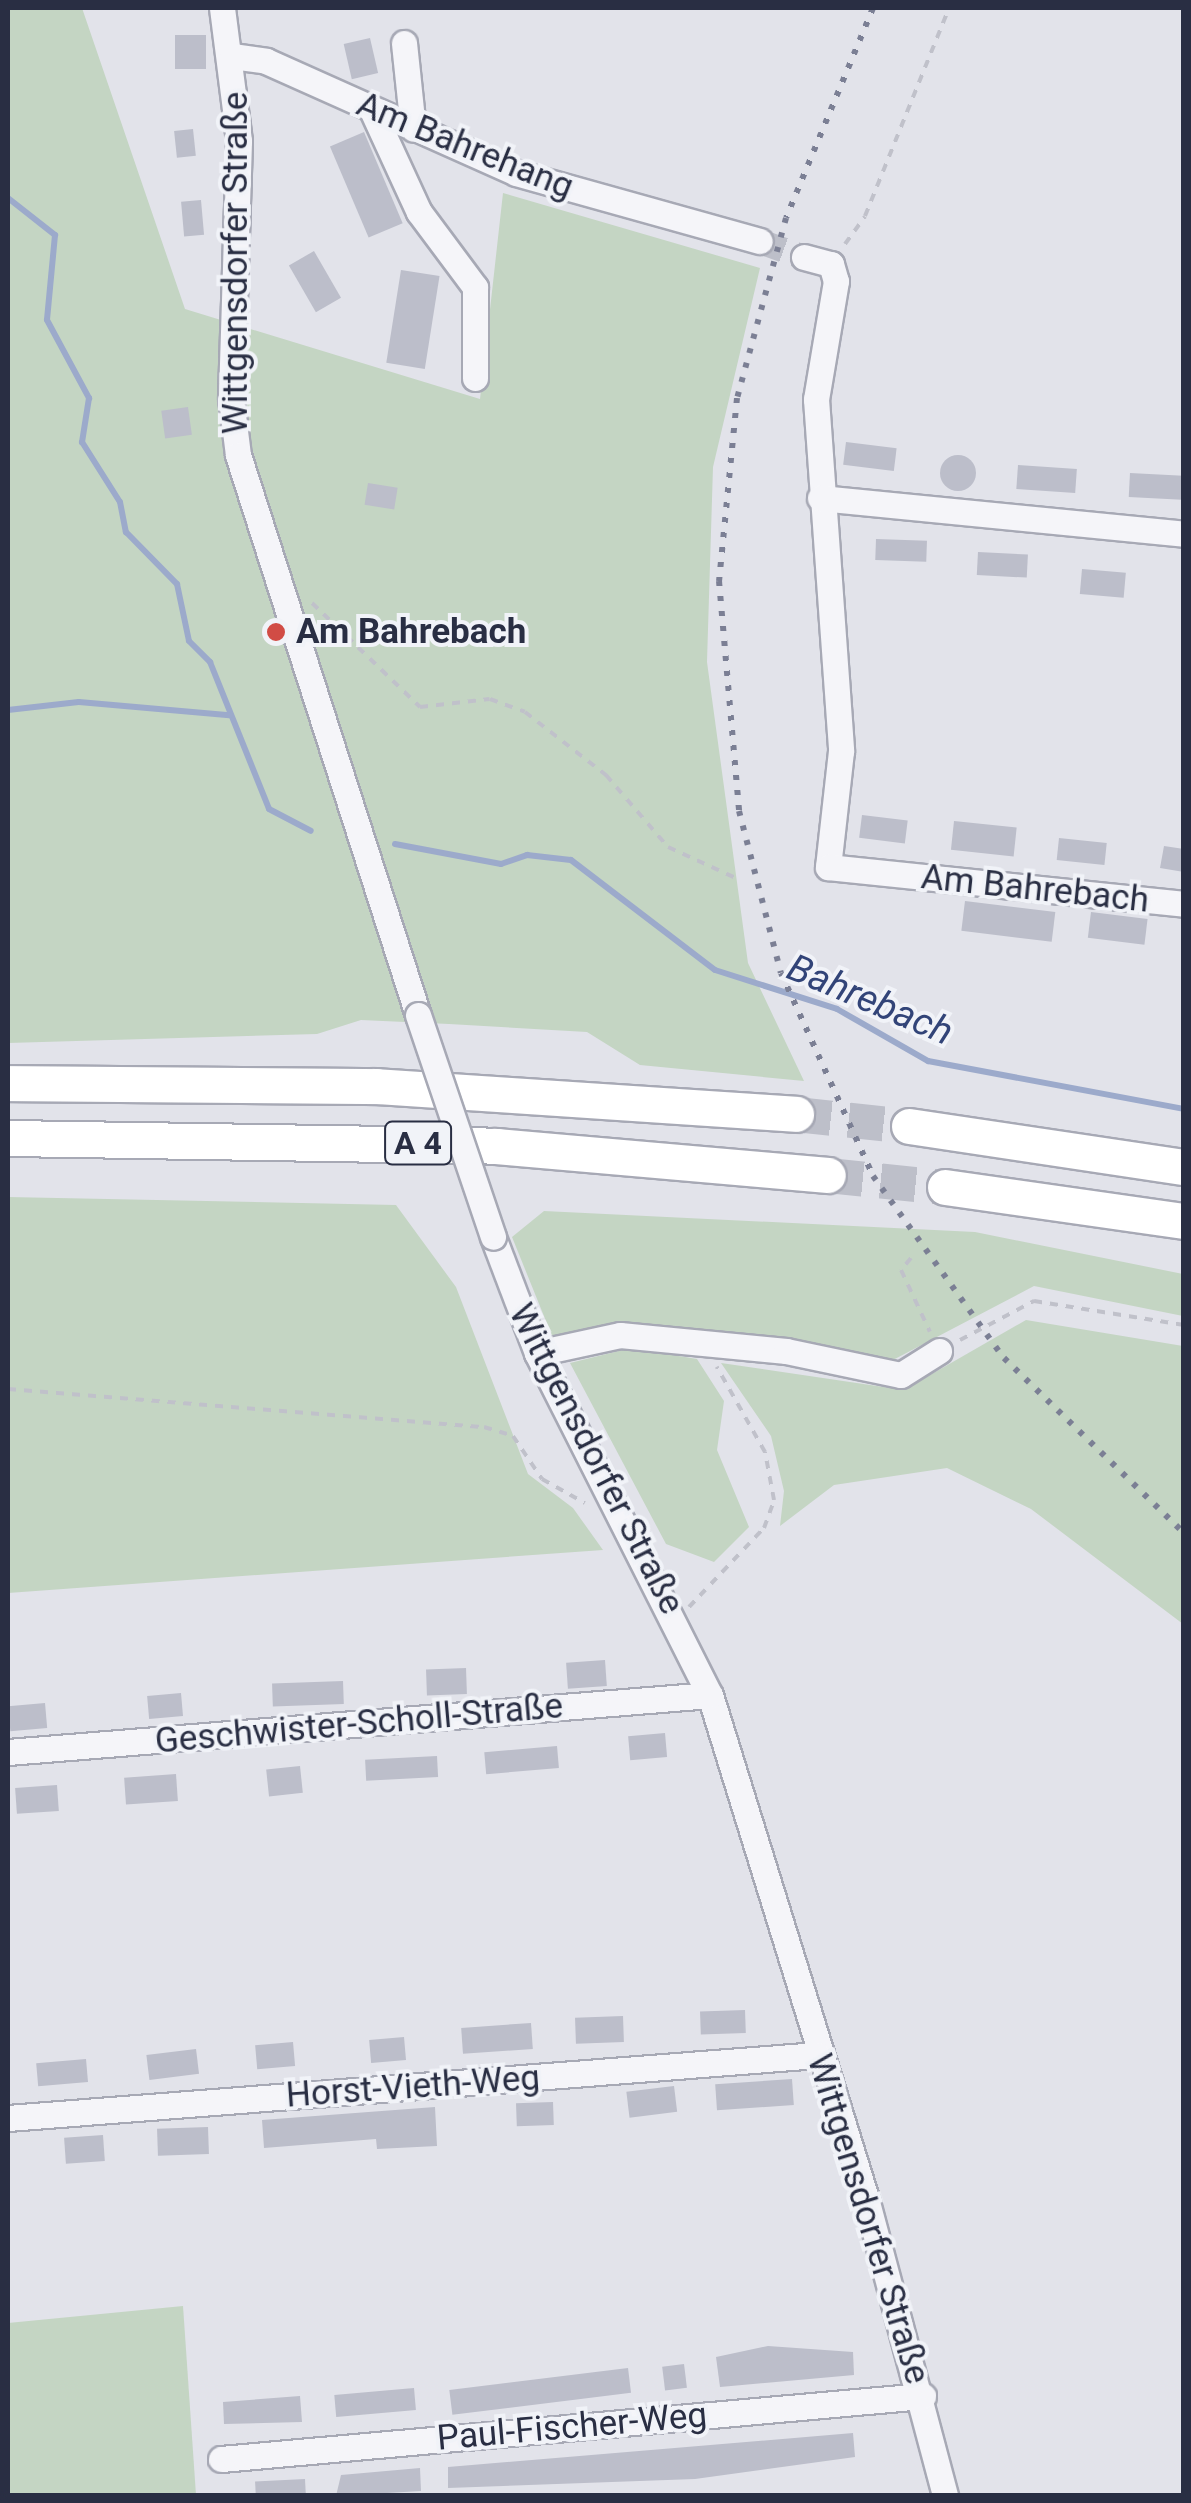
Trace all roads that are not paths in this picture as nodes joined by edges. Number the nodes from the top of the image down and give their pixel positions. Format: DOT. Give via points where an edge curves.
graph roads {
  1 [pos="222,8"];
  2 [pos="404,43"];
  3 [pos="232,56"];
  4 [pos="372,110"];
  5 [pos="413,129"];
  6 [pos="760,241"];
  7 [pos="804,257"];
  8 [pos="475,378"];
  9 [pos="820,498"];
  10 [pos="1184,534"];
  11 [pos="1184,904"];
  12 [pos="8,1083"];
  13 [pos="796,1114"];
  14 [pos="909,1126"];
  15 [pos="8,1138"];
  16 [pos="1184,1167"];
  17 [pos="828,1175"];
  18 [pos="945,1188"];
  19 [pos="1184,1222"];
  20 [pos="938,1350"];
  21 [pos="537,1353"];
  22 [pos="710,1696"];
  23 [pos="8,1752"];
  24 [pos="818,2055"];
  25 [pos="8,2118"];
  26 [pos="923,2396"];
  27 [pos="221,2459"];
  28 [pos="945,2496"];
  1 -- 3 [label="street, Wittgensdorfer Straße"];
  2 -- 5 [label="street"];
  3 -- 4 [label="street, Am Bahrehang" via="266,60"];
  3 -- 21 [label="street, Wittgensdorfer Straße, bridge" via="240,141 233,426 278,592"];
  4 -- 5 [label="street, Am Bahrehang"];
  4 -- 8 [label="street" via="419,212 474,287"];
  5 -- 6 [label="street, Am Bahrehang" via="516,174"];
  7 -- 9 [label="street" via="830,264 836,282 816,400"];
  9 -- 10 [label="street"];
  9 -- 11 [label="street, Am Bahrebach" via="841,751 828,867"];
  12 -- 13 [label="highway, A 4" via="488,1090"];
  14 -- 16 [label="highway"];
  15 -- 17 [label="highway, A 4" via="496,1146"];
  18 -- 19 [label="highway"];
  20 -- 21 [label="street" via="900,1375 620,1335"];
  21 -- 22 [label="street, Wittgensdorfer Straße" via="677,1616"];
  22 -- 23 [label="street, Geschwister-Scholl-Straße"];
  22 -- 24 [label="street, Wittgensdorfer Straße"];
  24 -- 25 [label="street, Horst-Vieth-Weg"];
  24 -- 26 [label="street, Wittgensdorfer Straße"];
  26 -- 27 [label="street, Paul-Fischer-Weg"];
  26 -- 28 [label="street, Wittgensdorfer Straße"];
}
